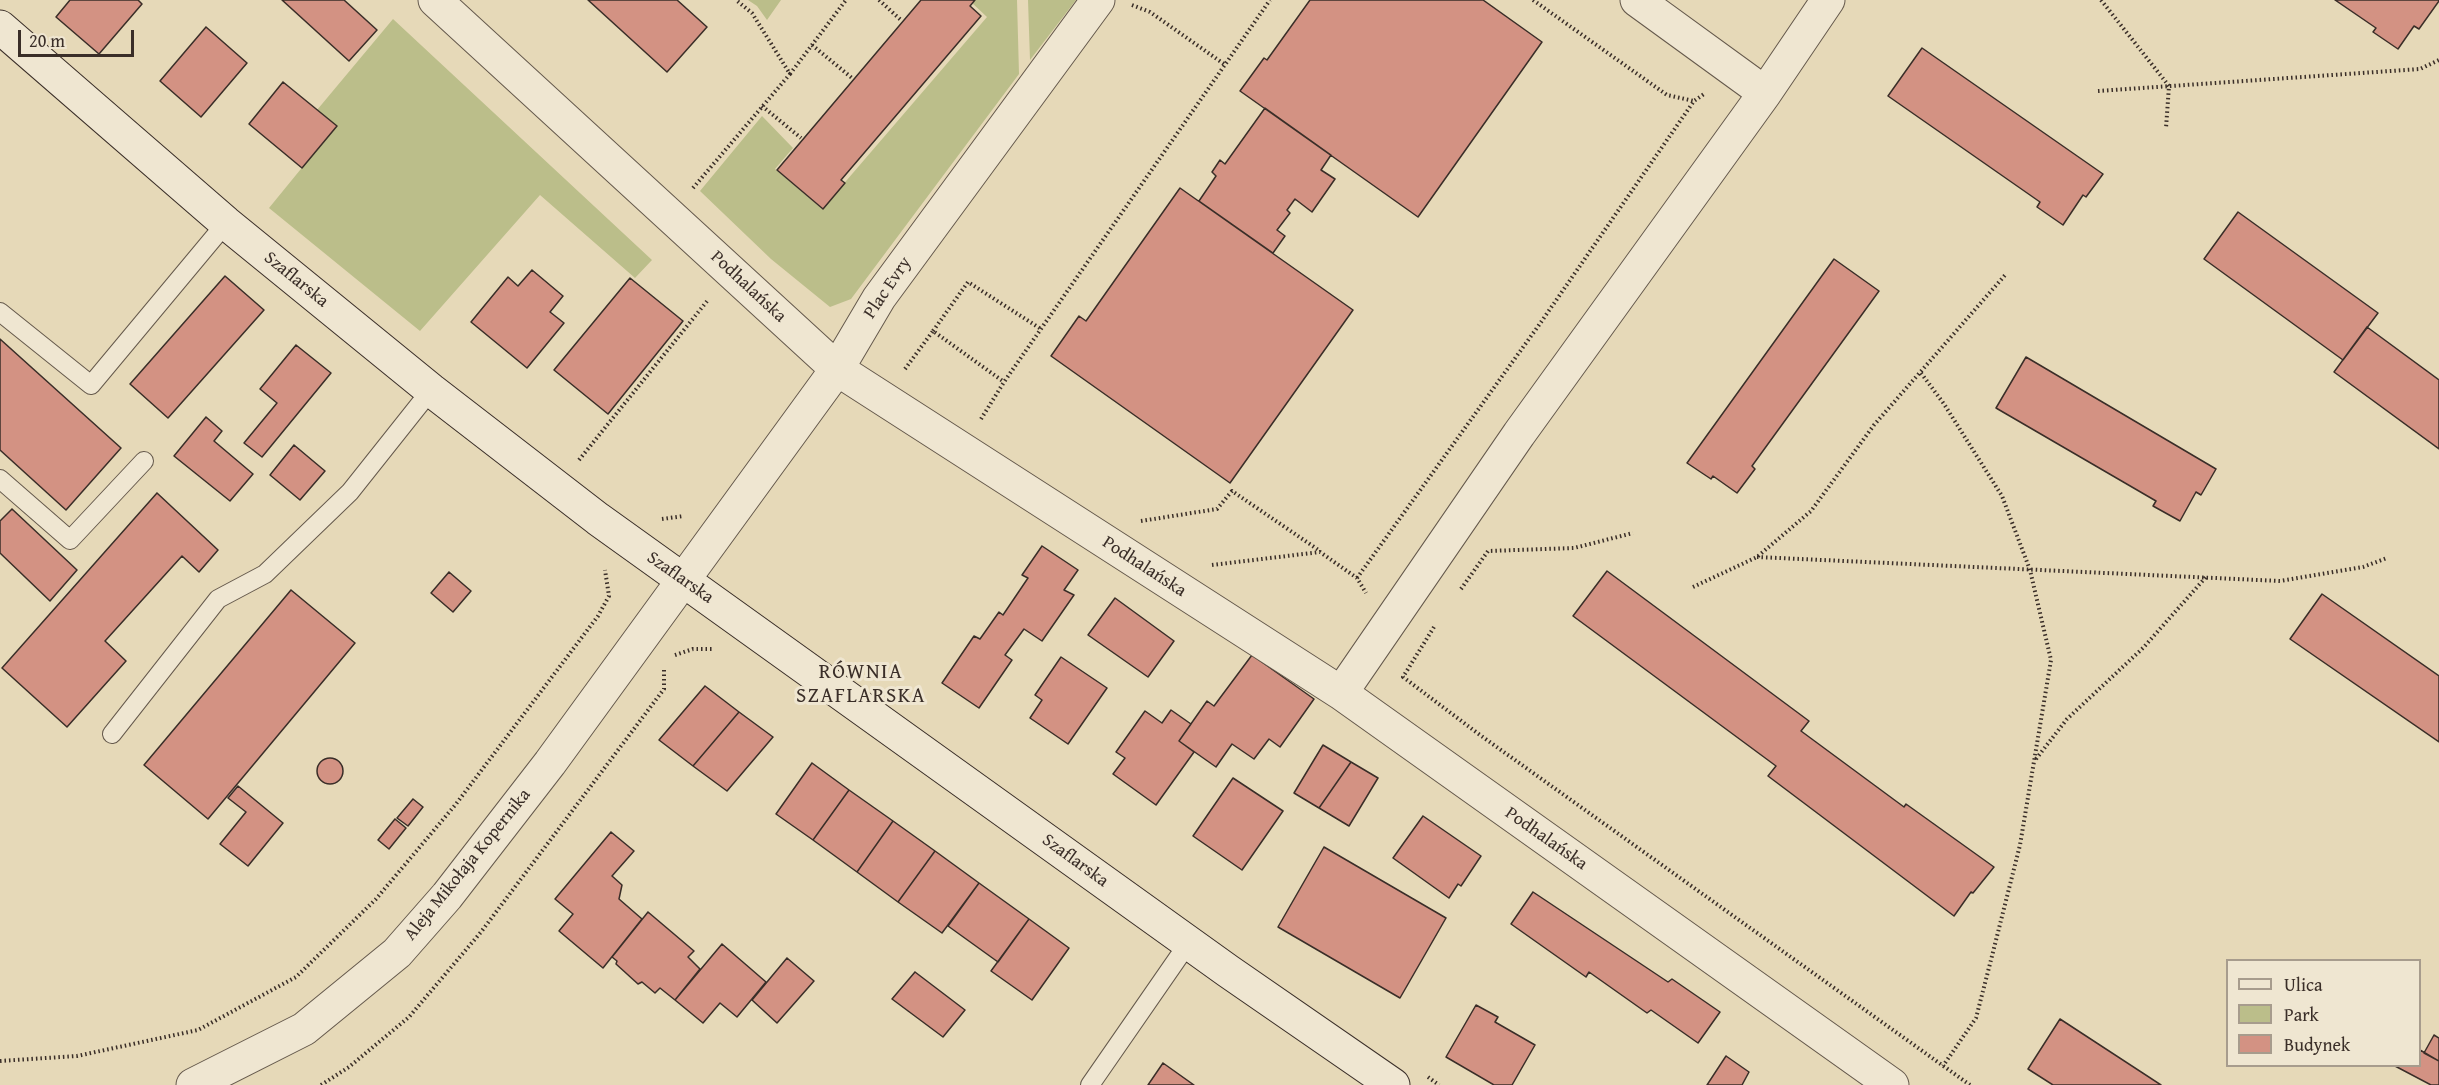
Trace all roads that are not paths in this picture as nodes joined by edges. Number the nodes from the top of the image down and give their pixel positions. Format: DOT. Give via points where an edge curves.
graph roads {
  1 [pos="435,0"];
  2 [pos="1637,0"];
  3 [pos="1828,0"];
  4 [pos="1113,2"];
  5 [pos="0,27"];
  6 [pos="1765,93"];
  7 [pos="226,223"];
  8 [pos="0,312"];
  9 [pos="837,369"];
  10 [pos="431,390"];
  11 [pos="144,461"];
  12 [pos="0,479"];
  13 [pos="681,580"];
  14 [pos="1341,693"];
  15 [pos="112,734"];
  16 [pos="1189,942"];
  17 [pos="193,1085"];
  18 [pos="1090,1085"];
  19 [pos="1393,1085"];
  20 [pos="1892,1085"];
  1 -- 9 [label="street, Podhalańska"];
  2 -- 6 [label="street"];
  3 -- 6 [label="street"];
  4 -- 9 [label="street, Plac Evry" via="879,298"];
  5 -- 7 [label="street, Szaflarska"];
  6 -- 14 [label="street" via="1519,434"];
  7 -- 8 [label="lane" via="91,385"];
  7 -- 10 [label="street, Szaflarska"];
  9 -- 13 [label="street, Plac Evry"];
  9 -- 14 [label="street, Podhalańska"];
  10 -- 13 [label="street, Szaflarska"];
  10 -- 15 [label="lane" via="350,492 265,574 218,599"];
  11 -- 12 [label="lane" via="70,540"];
  13 -- 16 [label="street, Szaflarska"];
  13 -- 17 [label="street, Aleja Mikołaja Kopernika" via="543,772 447,896 397,952 304,1029"];
  14 -- 20 [label="street, Podhalańska"];
  16 -- 18 [label="lane"];
  16 -- 19 [label="street, Szaflarska"];
}
